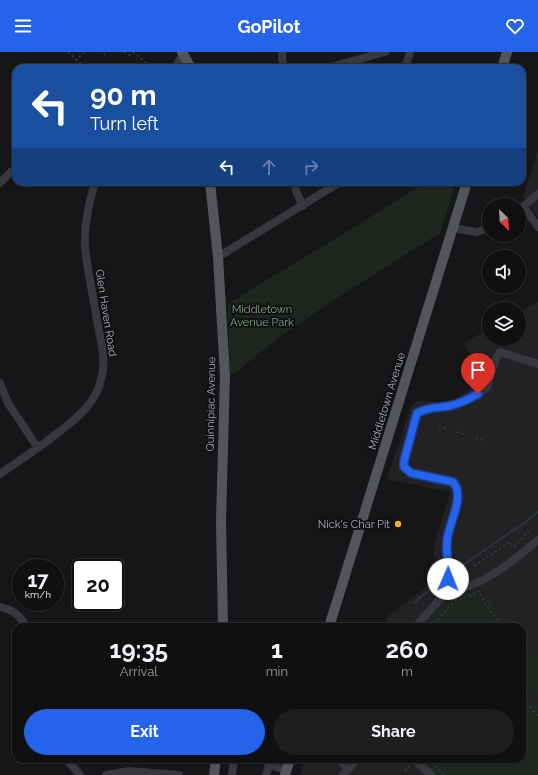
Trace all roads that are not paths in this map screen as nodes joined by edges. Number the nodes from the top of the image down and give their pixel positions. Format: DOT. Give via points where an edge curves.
graph roads {
  1 [pos="282,52"];
  2 [pos="385,52"];
  3 [pos="410,52"];
  4 [pos="507,52"];
  5 [pos="183,53"];
  6 [pos="176,64"];
  7 [pos="189,64"];
  8 [pos="283,64"];
  9 [pos="342,64"];
  10 [pos="406,64"];
  11 [pos="503,64"];
  12 [pos="12,171"];
  13 [pos="0,183"];
  14 [pos="94,186"];
  15 [pos="210,186"];
  16 [pos="295,186"];
  17 [pos="334,186"];
  18 [pos="466,186"];
  19 [pos="538,194"];
  20 [pos="526,205"];
  21 [pos="303,206"];
  22 [pos="526,214"];
  23 [pos="538,227"];
  24 [pos="453,228"];
  25 [pos="482,230"];
  26 [pos="218,257"];
  27 [pos="538,364"];
  28 [pos="0,383"];
  29 [pos="38,448"];
  30 [pos="0,474"];
  31 [pos="538,540"];
  32 [pos="447,590"];
  33 [pos="0,607"];
  34 [pos="24,623"];
  35 [pos="223,623"];
  36 [pos="330,623"];
  37 [pos="418,623"];
  38 [pos="70,763"];
  39 [pos="216,763"];
  40 [pos="234,763"];
  41 [pos="289,763"];
  42 [pos="413,763"];
  43 [pos="285,773"];
  44 [pos="80,775"];
  45 [pos="106,775"];
  46 [pos="178,775"];
  47 [pos="214,775"];
  48 [pos="232,775"];
  49 [pos="266,775"];
  50 [pos="431,775"];
  1 -- 8 [label="street"];
  2 -- 9 [label="street"];
  3 -- 10 [label="street"];
  4 -- 11 [label="main road"];
  5 -- 6 [label="street"];
  5 -- 7 [label="main road"];
  12 -- 13 [label="street"];
  14 -- 29 [label="street, Glen Haven Road" via="86,218 85,243 103,351 101,379 93,400 85,410"];
  15 -- 26 [label="main road, Quinnipiac Avenue"];
  16 -- 21 [label="street"];
  17 -- 21 [label="street"];
  18 -- 24 [label="main road, Middletown Avenue"];
  19 -- 20 [label="street"];
  21 -- 26 [label="street"];
  22 -- 23 [label="street"];
  24 -- 25 [label="street" via="476,232"];
  24 -- 36 [label="main road, Middletown Avenue"];
  26 -- 35 [label="main road, Quinnipiac Avenue" via="225,376 221,520"];
  27 -- 32 [label="street" via="500,352 487,387 478,394 450,406 425,408 417,413 404,467 411,473 453,482 458,488 457,504 447,543"];
  28 -- 29 [label="street" via="8,403"];
  29 -- 30 [label="street, Glen Haven Road"];
  31 -- 32 [label="street" via="517,558 478,582"];
  32 -- 37 [label="street"];
  33 -- 34 [label="street" via="12,610"];
  38 -- 44 [label="street"];
  39 -- 47 [label="main road"];
  40 -- 48 [label="street"];
  41 -- 43 [label="main road"];
  42 -- 50 [label="street"];
  43 -- 49 [label="street" via="269,765"];
  45 -- 46 [label="street" via="129,772"];
}
